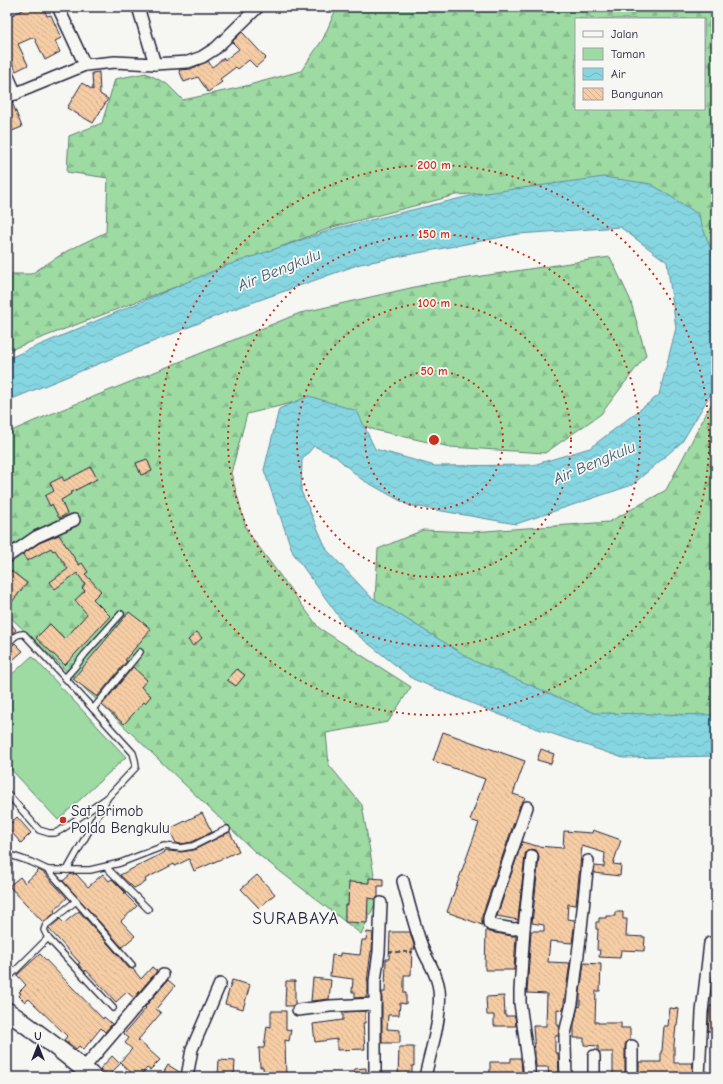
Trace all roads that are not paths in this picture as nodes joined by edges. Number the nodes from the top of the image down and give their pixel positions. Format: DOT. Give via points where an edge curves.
graph roads {
  1 [pos="58,7"];
  2 [pos="138,7"];
  3 [pos="258,7"];
  4 [pos="155,64"];
  5 [pos="85,65"];
  6 [pos="7,74"];
  7 [pos="12,96"];
  8 [pos="74,520"];
  9 [pos="7,557"];
  10 [pos="121,614"];
  11 [pos="7,644"];
  12 [pos="140,652"];
  13 [pos="65,678"];
  14 [pos="93,709"];
  15 [pos="7,793"];
  16 [pos="108,797"];
  17 [pos="527,807"];
  18 [pos="227,830"];
  19 [pos="7,854"];
  20 [pos="532,856"];
  21 [pos="588,861"];
  22 [pos="106,867"];
  23 [pos="48,870"];
  24 [pos="67,870"];
  25 [pos="403,881"];
  26 [pos="76,901"];
  27 [pos="381,903"];
  28 [pos="148,909"];
  29 [pos="524,928"];
  30 [pos="48,938"];
  31 [pos="710,943"];
  32 [pos="132,965"];
  33 [pos="163,975"];
  34 [pos="7,979"];
  35 [pos="220,984"];
  36 [pos="375,1004"];
  37 [pos="113,1008"];
  38 [pos="298,1010"];
  39 [pos="7,1011"];
  40 [pos="632,1046"];
  41 [pos="594,1056"];
  42 [pos="88,1073"];
  43 [pos="187,1077"];
  44 [pos="375,1077"];
  45 [pos="425,1077"];
  46 [pos="529,1077"];
  47 [pos="566,1077"];
  48 [pos="594,1077"];
  49 [pos="632,1077"];
  50 [pos="699,1077"];
  1 -- 5 [label="street"];
  2 -- 4 [label="street"];
  3 -- 4 [label="street" via="216,48 202,57 188,62"];
  4 -- 5 [label="street" via="115,62"];
  5 -- 7 [label="street"];
  6 -- 7 [label="street"];
  8 -- 9 [label="street" via="36,537"];
  10 -- 13 [label="lane"];
  11 -- 13 [label="lane" via="16,635 24,634"];
  12 -- 14 [label="lane"];
  13 -- 14 [label="lane"];
  14 -- 16 [label="lane" via="132,753 135,760 136,767"];
  15 -- 16 [label="lane" via="39,830 48,833 61,830"];
  16 -- 24 [label="lane"];
  17 -- 29 [label="street" via="489,918 491,925"];
  18 -- 22 [label="lane" via="193,846 164,846"];
  19 -- 23 [label="lane"];
  20 -- 29 [label="street"];
  21 -- 47 [label="street" via="572,1003 565,1034"];
  22 -- 24 [label="lane"];
  22 -- 28 [label="lane"];
  23 -- 24 [label="lane"];
  23 -- 26 [label="lane"];
  25 -- 45 [label="street" via="415,926 434,969 439,989 436,1029"];
  26 -- 30 [label="lane" via="46,925 44,930"];
  26 -- 32 [label="lane"];
  27 -- 36 [label="street"];
  29 -- 46 [label="street" via="520,990"];
  30 -- 34 [label="lane"];
  30 -- 37 [label="lane"];
  31 -- 50 [label="street" via="702,1012"];
  33 -- 42 [label="street"];
  35 -- 43 [label="street" via="192,1048"];
  36 -- 38 [label="street"];
  36 -- 44 [label="street"];
  39 -- 42 [label="main road"];
  40 -- 49 [label="street"];
  41 -- 48 [label="street"];
}
